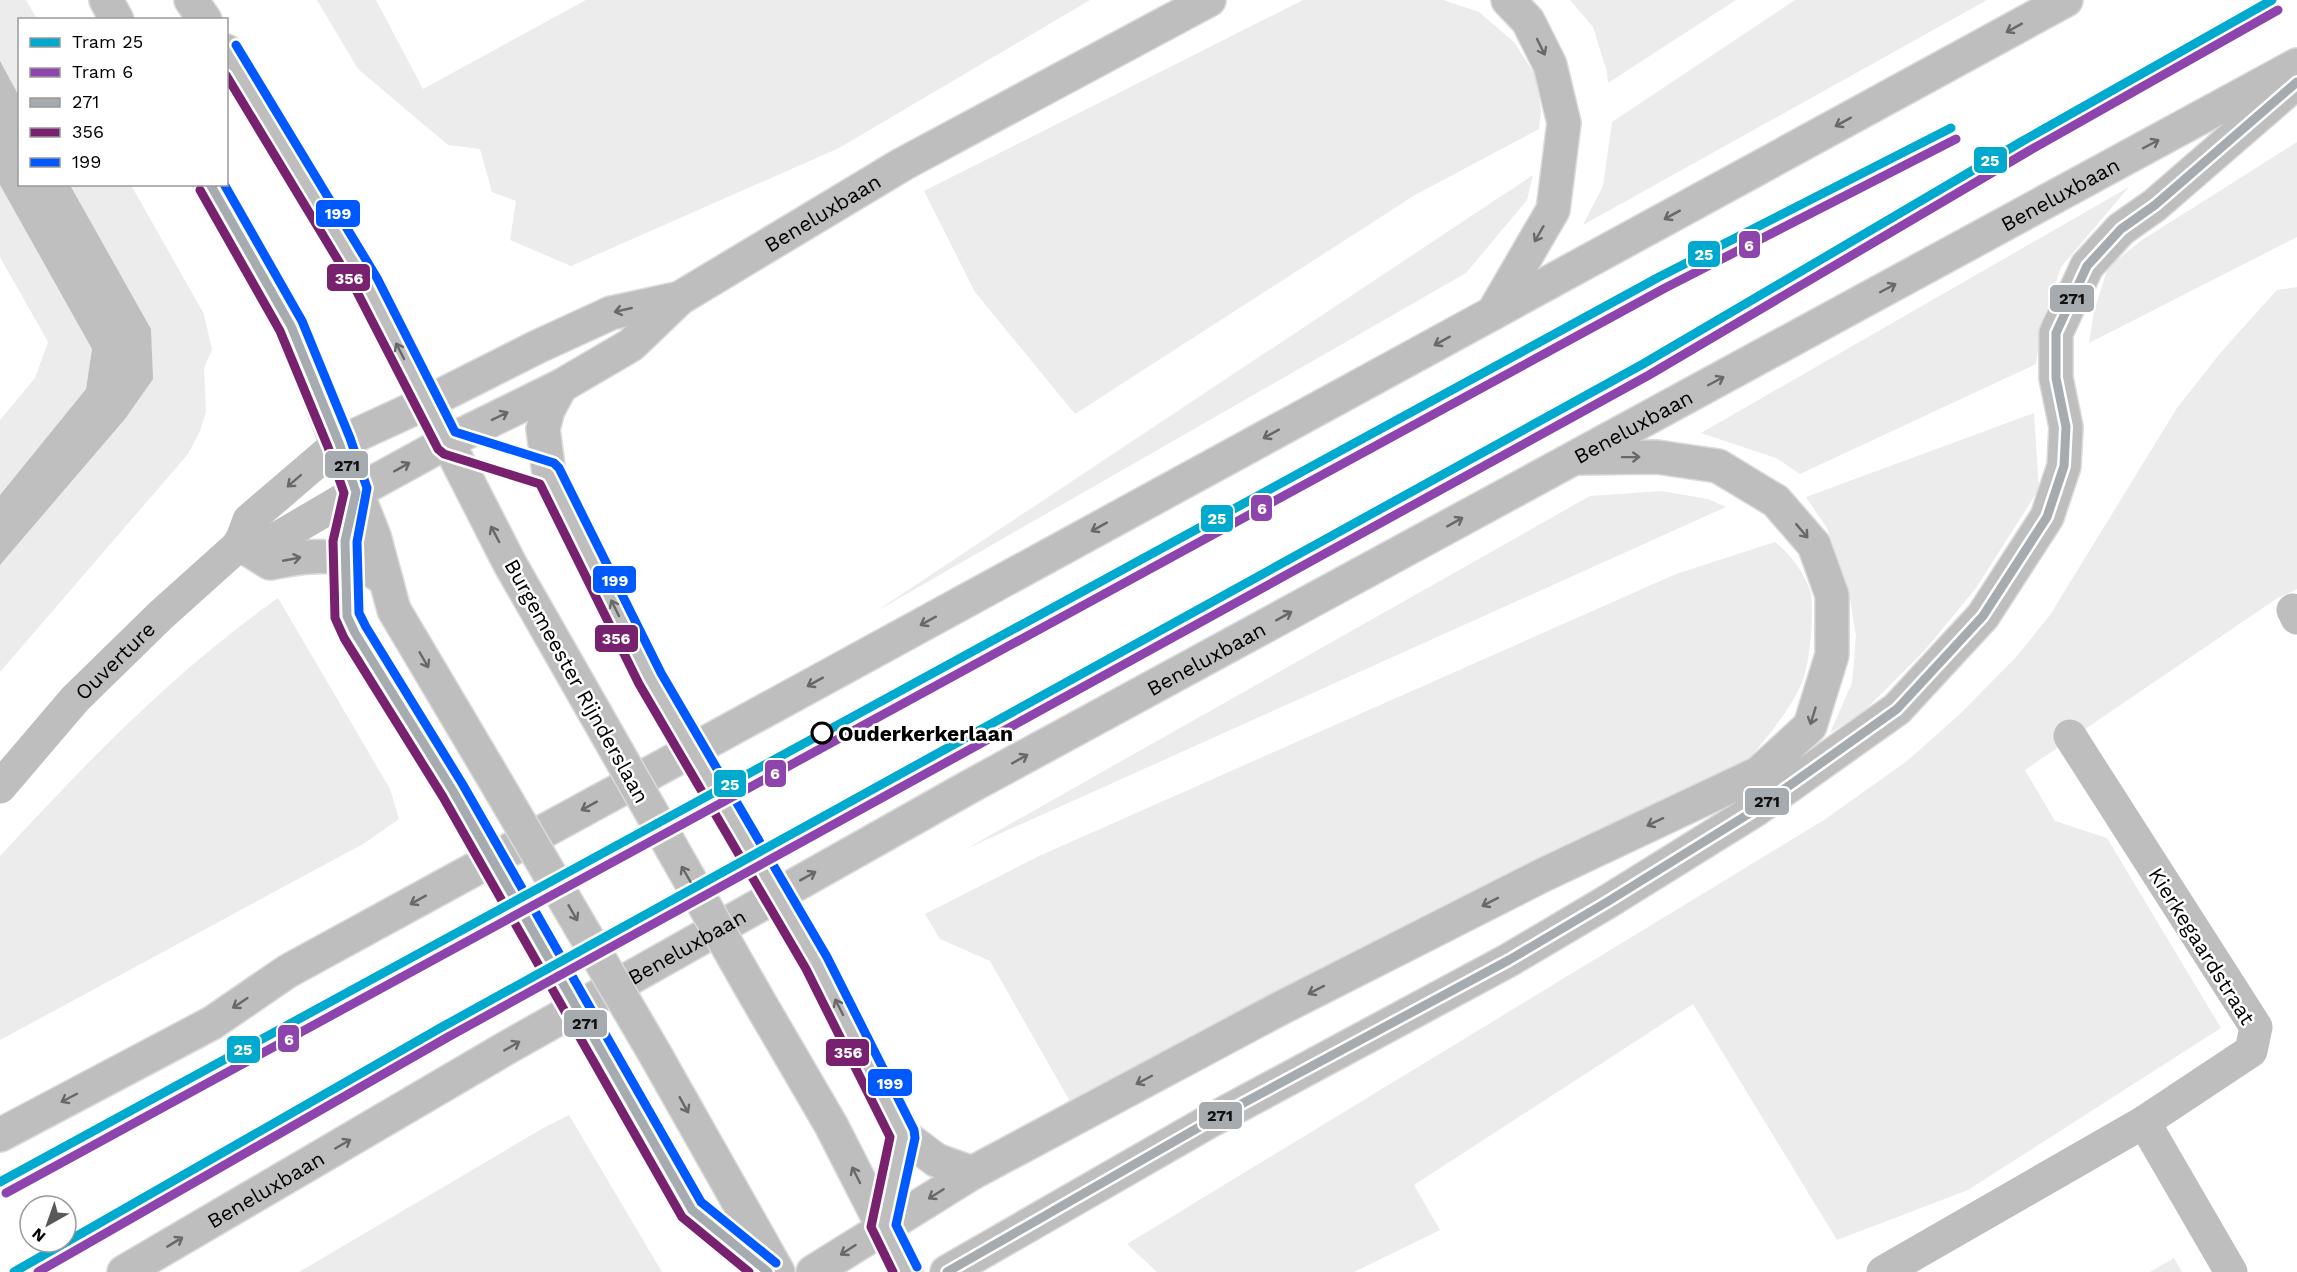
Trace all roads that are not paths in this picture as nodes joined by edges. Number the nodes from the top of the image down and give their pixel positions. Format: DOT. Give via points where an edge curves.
graph roads {
  1 [pos="106,0"];
  2 [pos="191,0"];
  3 [pos="1209,0"];
  4 [pos="1508,0"];
  5 [pos="2066,0"];
  6 [pos="116,18"];
  7 [pos="204,18"];
  8 [pos="228,54"];
  9 [pos="2297,65"];
  10 [pos="2297,82"];
  11 [pos="211,186"];
  12 [pos="680,298"];
  13 [pos="1493,313"];
  14 [pos="561,386"];
  15 [pos="426,403"];
  16 [pos="447,442"];
  17 [pos="339,443"];
  18 [pos="1573,459"];
  19 [pos="356,492"];
  20 [pos="240,544"];
  21 [pos="386,579"];
  22 [pos="2070,736"];
  23 [pos="0,787"];
  24 [pos="2144,1122"];
  25 [pos="0,1135"];
  26 [pos="903,1135"];
  27 [pos="972,1173"];
  28 [pos="883,1227"];
  29 [pos="124,1272"];
  30 [pos="778,1272"];
  31 [pos="813,1272"];
  32 [pos="906,1272"];
  33 [pos="947,1272"];
  34 [pos="1883,1272"];
  35 [pos="2231,1272"];
  1 -- 6 [label="main road"];
  2 -- 7 [label="main road"];
  3 -- 12 [label="main road, Beneluxbaan" via="903,164"];
  4 -- 13 [label="main road, one-way" via="1528,21 1550,65 1564,123 1553,210"];
  5 -- 13 [label="main road, one-way"];
  15 -- 8 [label="main road, Burgemeester Rijnderslaan, one-way" via="367,284"];
  18 -- 9 [label="main road, Beneluxbaan, one-way"];
  10 -- 33 [label="main road" via="2155,205 2121,229 2087,266 2056,333 2056,378 2066,427 2064,466 2047,517 1983,616 1897,709 1755,810 1568,925 1208,1122"];
  11 -- 17 [label="main road" via="291,326"];
  12 -- 14 [label="main road" via="631,345"];
  12 -- 15 [label="main road, Beneluxbaan, one-way" via="611,313"];
  13 -- 25 [label="main road, one-way" via="288,970 212,1023"];
  16 -- 14 [label="main road, one-way"];
  26 -- 14 [label="main road, one-way, bridge" via="817,963 650,679 549,474 543,429"];
  15 -- 16 [label="main road, Burgemeester Rijnderslaan"];
  15 -- 17 [label="main road, Beneluxbaan"];
  19 -- 16 [label="main road, one-way"];
  28 -- 16 [label="main road, Burgemeester Rijnderslaan, one-way, bridge" via="831,1125 510,564"];
  17 -- 19 [label="main road"];
  17 -- 20 [label="main road, Ouverture, one-way" via="249,520"];
  18 -- 27 [label="main road, one-way" via="1657,457 1718,466 1776,501 1814,545 1832,595 1832,655 1810,726 1759,773 1543,875 1276,1010"];
  29 -- 18 [label="main road, Beneluxbaan, one-way" via="796,883"];
  19 -- 20 [label="main road" via="276,539"];
  19 -- 21 [label="main road"];
  20 -- 21 [label="main road, one-way" via="270,563 309,556 346,559"];
  20 -- 23 [label="main road, Ouverture" via="75,699"];
  21 -- 30 [label="main road, one-way, bridge" via="394,610"];
  22 -- 24 [label="main road, Kierkegaardstraat" via="2256,1027 2251,1051"];
  24 -- 34 [label="main road, Kierkegaardstraat"];
  24 -- 35 [label="main road"];
  26 -- 27 [label="main road" via="936,1160"];
  26 -- 28 [label="main road"];
  27 -- 28 [label="main road, one-way"];
  28 -- 31 [label="main road, one-way"];
  28 -- 32 [label="main road, Burgemeester Rijnderslaan"];
}
